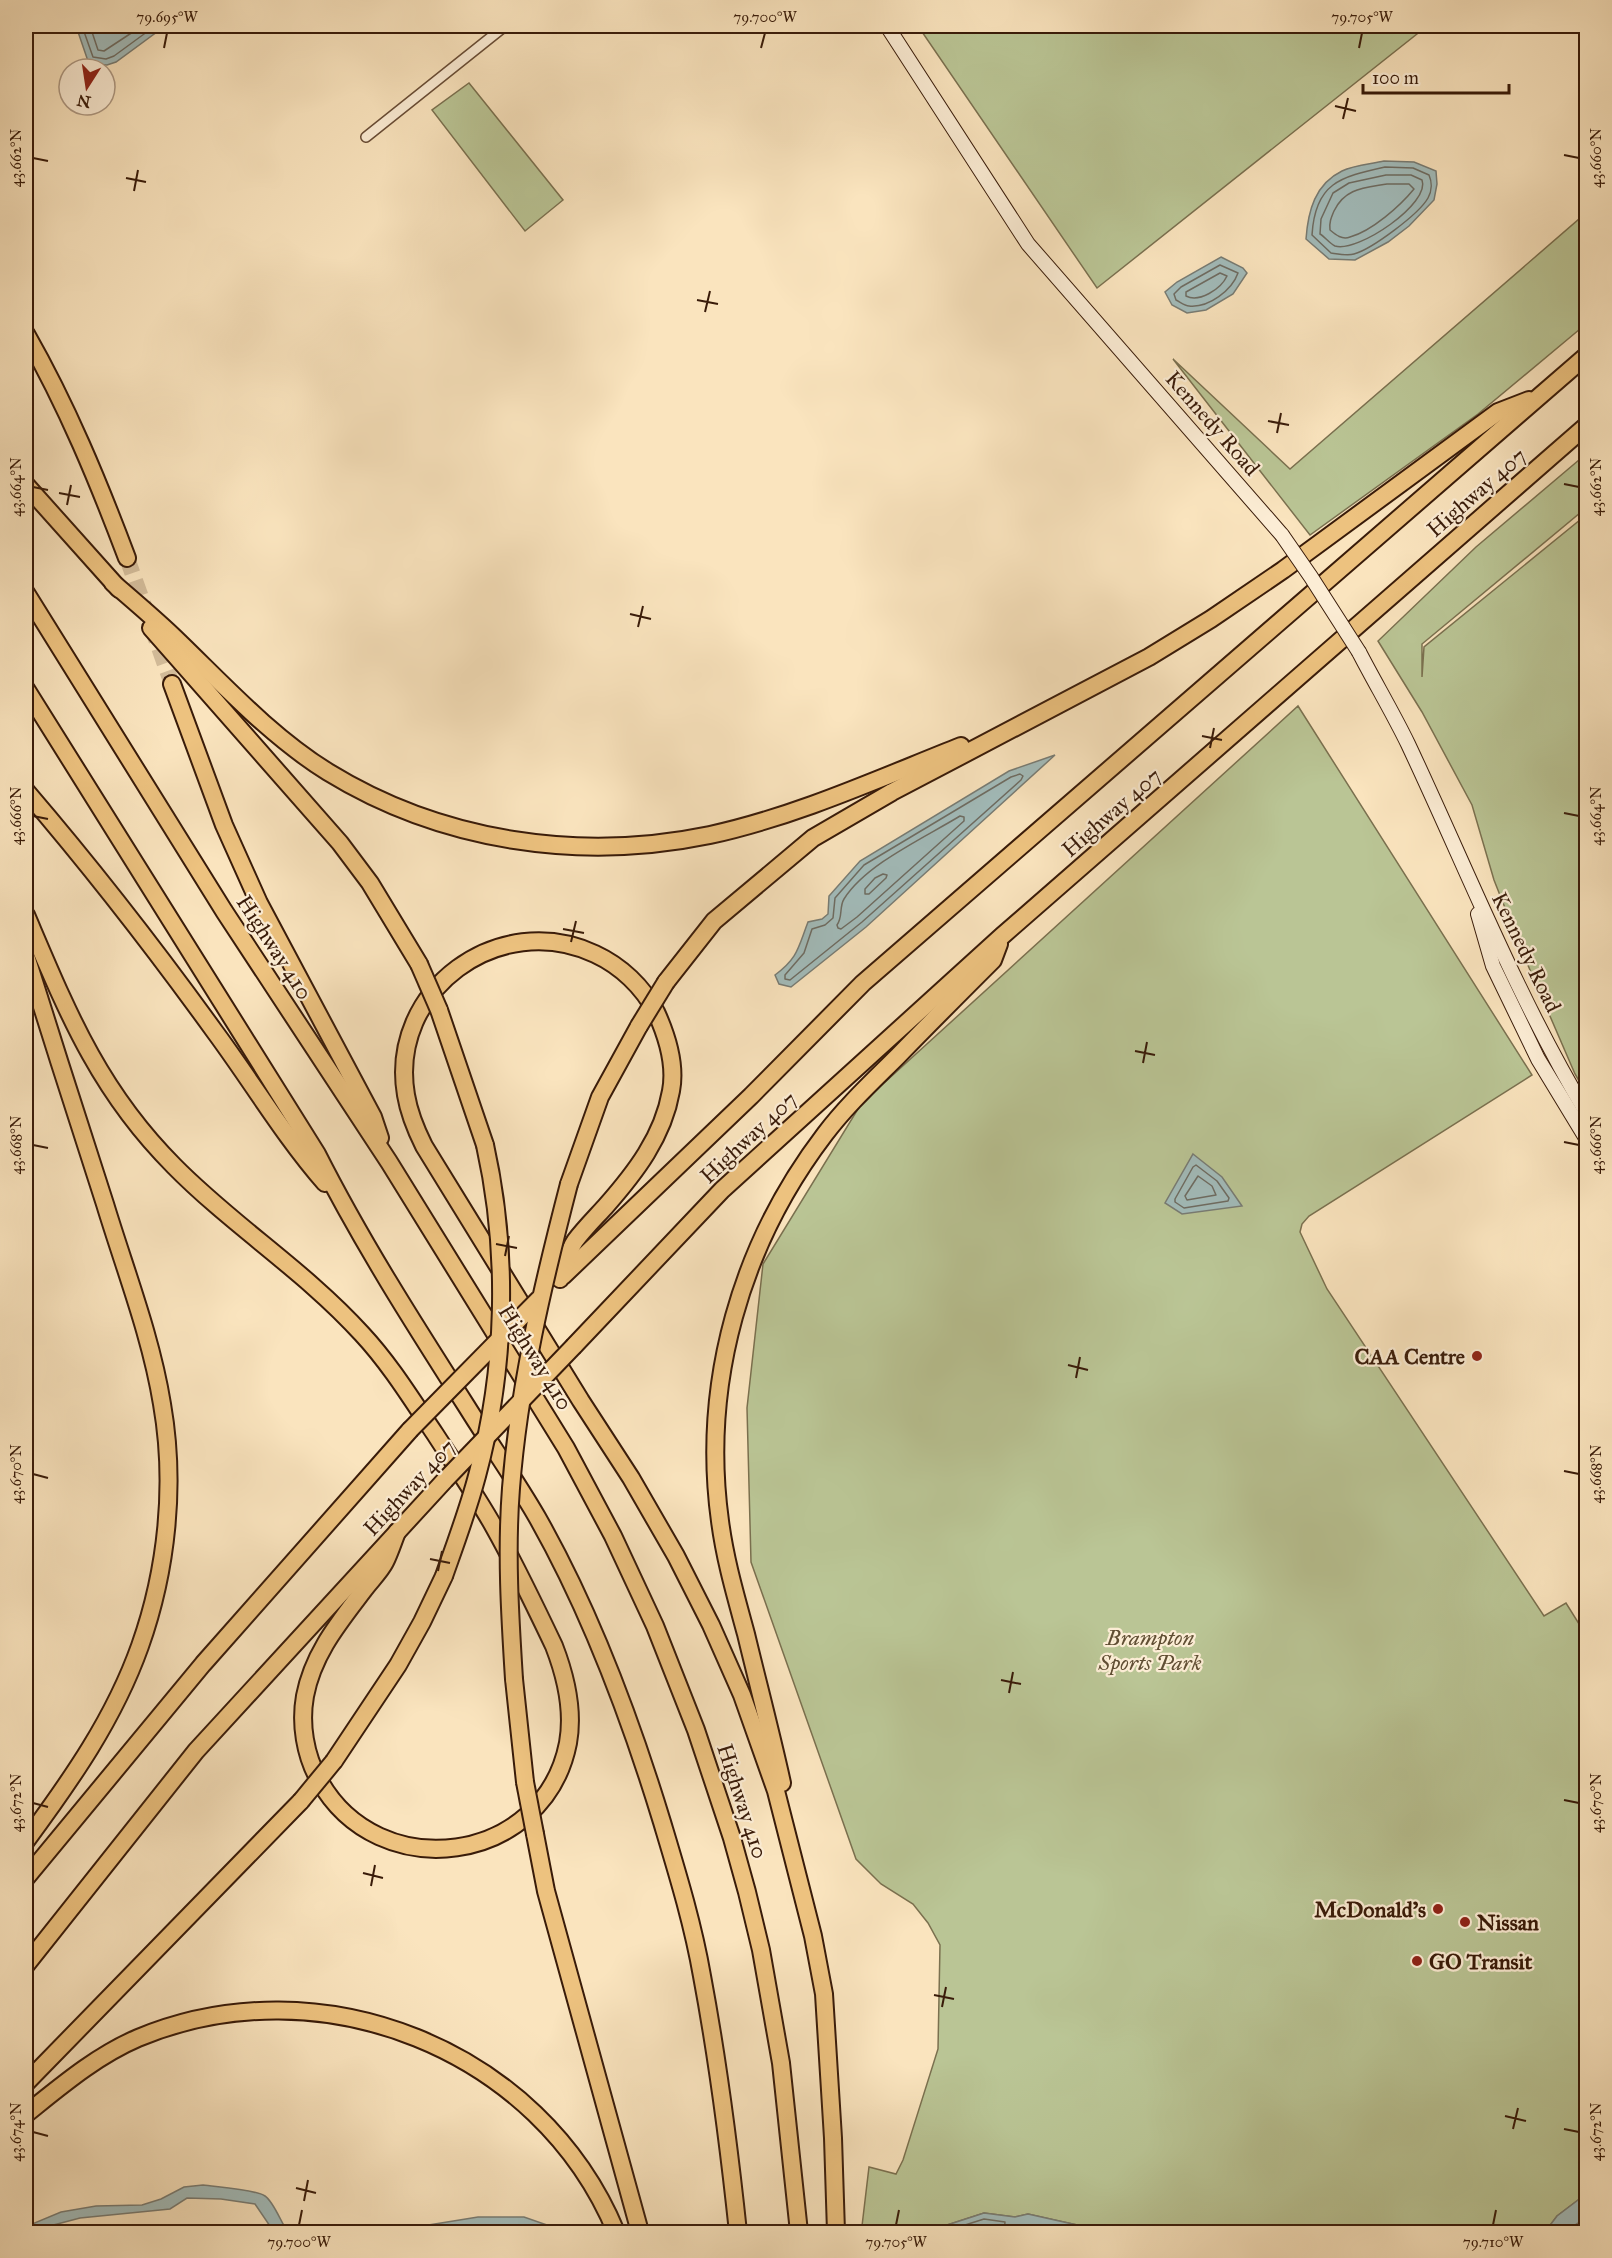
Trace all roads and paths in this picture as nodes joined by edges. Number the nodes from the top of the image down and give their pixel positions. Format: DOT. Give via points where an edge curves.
graph roads {
  1 [pos="505,26"];
  2 [pos="887,26"];
  3 [pos="366,137"];
  4 [pos="26,334"];
  5 [pos="1587,356"];
  6 [pos="1541,396"];
  7 [pos="1587,426"];
  8 [pos="26,485"];
  9 [pos="127,558"];
  10 [pos="113,583"];
  11 [pos="26,593"];
  12 [pos="172,684"];
  13 [pos="26,689"];
  14 [pos="1006,734"];
  15 [pos="26,791"];
  16 [pos="1466,873"];
  17 [pos="26,915"];
  18 [pos="1002,936"];
  19 [pos="26,956"];
  20 [pos="1587,1112"];
  21 [pos="1587,1138"];
  22 [pos="388,1162"];
  23 [pos="342,1203"];
  24 [pos="560,1279"];
  25 [pos="397,1532"];
  26 [pos="26,1841"];
  27 [pos="26,1878"];
  28 [pos="813,1936"];
  29 [pos="26,1965"];
  30 [pos="26,2084"];
  31 [pos="26,2114"];
  32 [pos="613,2226"];
  33 [pos="639,2228"];
  34 [pos="738,2231"];
  35 [pos="799,2232"];
  36 [pos="836,2232"];
  1 -- 3 [label="street"];
  2 -- 16 [label="main road, Kennedy Road, bridge" via="1028,244 1282,535 1311,577 1359,652 1407,742"];
  4 -- 9 [label="highway" via="95,474"];
  5 -- 6 [label="highway, Highway 407"];
  6 -- 14 [label="highway" via="1498,412 1211,619"];
  6 -- 24 [label="highway, Highway 407" via="863,983"];
  7 -- 18 [label="highway, Highway 407"];
  8 -- 10 [label="highway"];
  10 -- 14 [label="highway" via="259,718 328,771 409,812 510,840 603,847 664,843 712,834 831,797 979,738"];
  10 -- 30 [label="highway, bridge" via="340,843 419,964 439,1011 492,1175 500,1266 500,1324 496,1379 477,1474 444,1576 398,1665 334,1761 301,1801"];
  11 -- 22 [label="highway, Highway 410" via="224,910"];
  12 -- 22 [label="highway" via="224,825 297,976 373,1117"];
  13 -- 23 [label="highway" via="317,1154"];
  14 -- 33 [label="highway, bridge" via="892,792 813,838 714,921 666,982 639,1026 600,1097 569,1184 535,1326 519,1415 509,1559 514,1679 525,1782 546,1891"];
  15 -- 23 [label="highway" via="168,967 298,1152"];
  16 -- 20 [label="main road, Kennedy Road" via="1551,1051"];
  16 -- 21 [label="main road, Kennedy Road" via="1493,966 1538,1059"];
  17 -- 25 [label="highway" via="64,1006 124,1110 199,1191 322,1293 380,1355 493,1527 554,1646 570,1703 563,1762 545,1794 518,1823 465,1847 416,1848 365,1829 332,1800 314,1772 305,1744 304,1698 315,1662 326,1639 384,1563"];
  18 -- 25 [label="highway, Highway 407, bridge" via="722,1190"];
  18 -- 28 [label="highway" via="993,960 851,1103 798,1173 756,1250 733,1317 724,1358 715,1447 720,1521 727,1564 812,1910"];
  19 -- 26 [label="highway" via="146,1332 163,1405 168,1486 159,1576 140,1648 106,1723"];
  22 -- 35 [label="highway, Highway 410" via="566,1448 655,1626 696,1730 732,1838 761,1950 781,2063"];
  23 -- 34 [label="highway" via="537,1517 578,1598 609,1672 675,1864 702,1973"];
  24 -- 27 [label="highway, Highway 407, bridge" via="411,1430 203,1664"];
  24 -- 28 [label="highway" via="574,1243 622,1188 652,1145 668,1107 673,1069 664,1028 651,1002 622,970 585,949 558,942 522,941 504,944 467,961 435,989 416,1021 406,1057 405,1094 410,1112 424,1146 631,1478 711,1625 742,1695 776,1791"];
  25 -- 29 [label="highway, Highway 407" via="196,1751"];
  28 -- 36 [label="highway" via="824,1994"];
  31 -- 32 [label="highway" via="111,2052 166,2028 257,2011 341,2015 385,2025 432,2044 512,2093 571,2156"];
}
